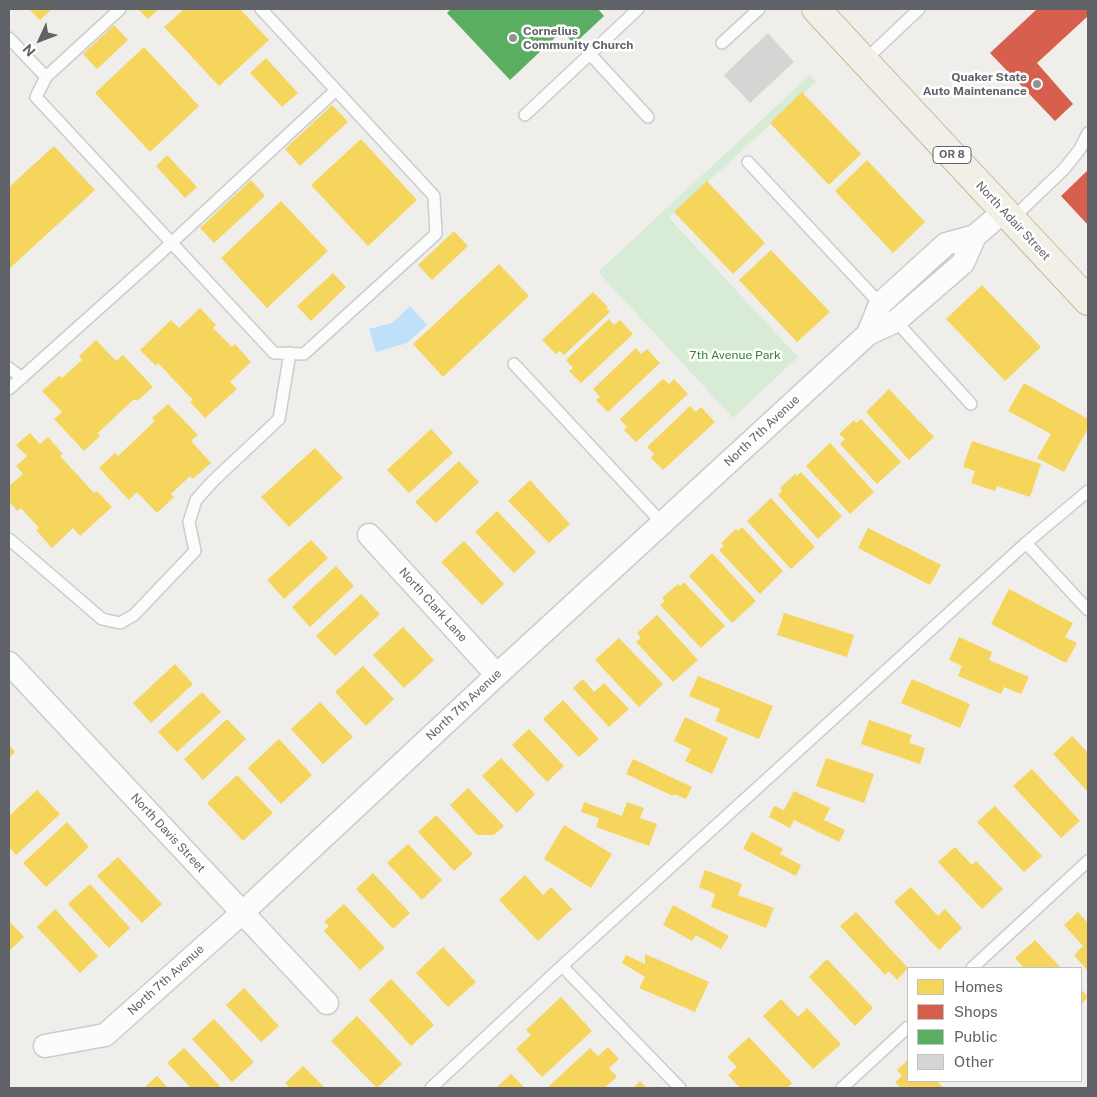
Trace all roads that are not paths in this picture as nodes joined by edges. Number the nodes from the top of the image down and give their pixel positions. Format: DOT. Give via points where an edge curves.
graph roads {
  1 [pos="120,9"];
  2 [pos="261,9"];
  3 [pos="638,9"];
  4 [pos="758,9"];
  5 [pos="919,9"];
  6 [pos="824,12"];
  7 [pos="9,38"];
  8 [pos="722,43"];
  9 [pos="590,54"];
  10 [pos="864,60"];
  11 [pos="46,77"];
  12 [pos="336,90"];
  13 [pos="526,115"];
  14 [pos="648,118"];
  15 [pos="1088,133"];
  16 [pos="748,162"];
  17 [pos="1008,215"];
  18 [pos="975,236"];
  19 [pos="171,243"];
  20 [pos="1088,301"];
  21 [pos="880,304"];
  22 [pos="896,322"];
  23 [pos="868,334"];
  24 [pos="290,354"];
  25 [pos="514,364"];
  26 [pos="9,368"];
  27 [pos="22,378"];
  28 [pos="9,389"];
  29 [pos="971,404"];
  30 [pos="1088,491"];
  31 [pos="662,523"];
  32 [pos="369,535"];
  33 [pos="9,539"];
  34 [pos="1026,543"];
  35 [pos="1088,610"];
  36 [pos="9,663"];
  37 [pos="496,675"];
  38 [pos="1088,861"];
  39 [pos="242,913"];
  40 [pos="562,966"];
  41 [pos="973,967"];
  42 [pos="327,1003"];
  43 [pos="907,1028"];
  44 [pos="44,1046"];
  45 [pos="431,1088"];
  46 [pos="680,1088"];
  47 [pos="842,1088"];
  1 -- 11 [label="lane"];
  2 -- 12 [label="lane"];
  3 -- 9 [label="lane"];
  4 -- 8 [label="lane"];
  5 -- 10 [label="lane"];
  6 -- 10 [label="highway, North Adair Street / OR 8"];
  7 -- 11 [label="lane"];
  9 -- 13 [label="lane"];
  9 -- 14 [label="lane"];
  10 -- 17 [label="highway, North Adair Street / OR 8"];
  11 -- 19 [label="lane" via="36,97"];
  12 -- 19 [label="lane"];
  12 -- 24 [label="lane" via="434,196 436,234 304,354"];
  15 -- 17 [label="lane" via="1064,169"];
  16 -- 21 [label="lane"];
  17 -- 18 [label="street, North 7th Avenue"];
  17 -- 20 [label="highway, North Adair Street / OR 8"];
  18 -- 21 [label="street, North 7th Avenue" via="946,244"];
  18 -- 22 [label="street, North 7th Avenue" via="963,263"];
  19 -- 24 [label="lane" via="274,353"];
  19 -- 27 [label="lane"];
  21 -- 22 [label="lane"];
  21 -- 23 [label="street, North 7th Avenue"];
  22 -- 23 [label="street, North 7th Avenue"];
  22 -- 29 [label="lane"];
  23 -- 31 [label="street, North 7th Avenue"];
  24 -- 33 [label="lane" via="279,419 196,500 189,522 195,552 134,615 120,623 102,619"];
  25 -- 31 [label="lane"];
  26 -- 27 [label="lane"];
  27 -- 28 [label="lane"];
  30 -- 34 [label="lane"];
  31 -- 37 [label="street, North 7th Avenue"];
  32 -- 37 [label="street, North Clark Lane"];
  34 -- 35 [label="lane"];
  34 -- 40 [label="lane"];
  36 -- 39 [label="street, North Davis Street"];
  37 -- 39 [label="street, North 7th Avenue"];
  38 -- 41 [label="lane"];
  39 -- 42 [label="street, North Davis Street"];
  39 -- 44 [label="street, North 7th Avenue" via="106,1035"];
  40 -- 45 [label="lane"];
  40 -- 46 [label="lane"];
  43 -- 47 [label="lane"];
}
